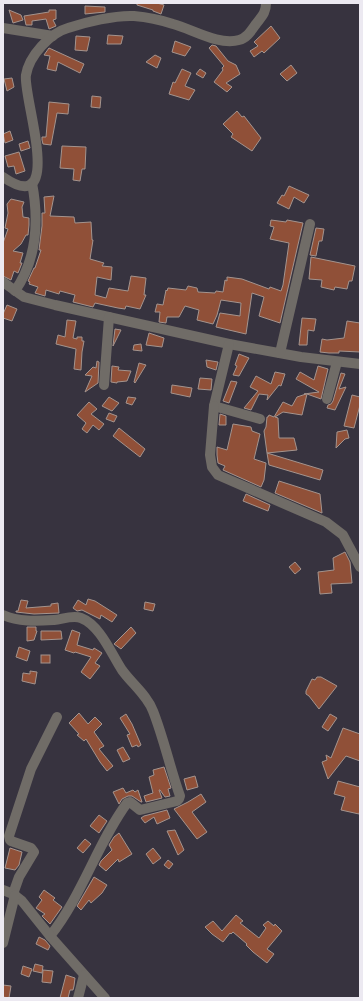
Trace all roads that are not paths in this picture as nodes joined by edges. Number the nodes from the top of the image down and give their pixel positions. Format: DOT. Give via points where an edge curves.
graph roads {
  1 [pos="266,3"];
  2 [pos="3,28"];
  3 [pos="53,36"];
  4 [pos="4,180"];
  5 [pos="32,183"];
  6 [pos="310,224"];
  7 [pos="3,282"];
  8 [pos="15,291"];
  9 [pos="109,317"];
  10 [pos="229,344"];
  11 [pos="280,353"];
  12 [pos="337,362"];
  13 [pos="360,364"];
  14 [pos="104,385"];
  15 [pos="327,399"];
  16 [pos="214,406"];
  17 [pos="260,419"];
  18 [pos="360,567"];
  19 [pos="3,615"];
  20 [pos="57,717"];
  21 [pos="10,893"];
  22 [pos="50,936"];
  23 [pos="3,944"];
  24 [pos="84,975"];
  25 [pos="78,998"];
  26 [pos="105,998"];
  1 -- 3 [label="street" via="266,11 246,37 234,42 223,42 172,24 133,16 66,28"];
  2 -- 3 [label="street"];
  3 -- 5 [label="street" via="42,45 33,58 26,76 25,87 38,157 38,169"];
  4 -- 5 [label="street" via="26,187"];
  5 -- 8 [label="street" via="36,203 36,229 32,255 22,281"];
  6 -- 11 [label="street"];
  7 -- 8 [label="street"];
  8 -- 9 [label="street" via="24,297 55,306"];
  9 -- 10 [label="street"];
  9 -- 14 [label="street"];
  10 -- 11 [label="street"];
  10 -- 16 [label="street"];
  11 -- 12 [label="street"];
  12 -- 13 [label="street"];
  12 -- 15 [label="street"];
  16 -- 17 [label="street"];
  16 -- 18 [label="street" via="210,455 212,467 218,476 326,522 343,535"];
  19 -- 22 [label="street" via="18,620 75,617 93,627 110,647 122,670 140,690 153,711 180,796 177,801 140,810 130,802 127,803 68,911"];
  20 -- 21 [label="street" via="31,769 9,836 11,841 31,848 34,852"];
  21 -- 22 [label="street" via="22,901"];
  21 -- 23 [label="street"];
  22 -- 24 [label="street"];
  24 -- 25 [label="street"];
  24 -- 26 [label="street"];
}
